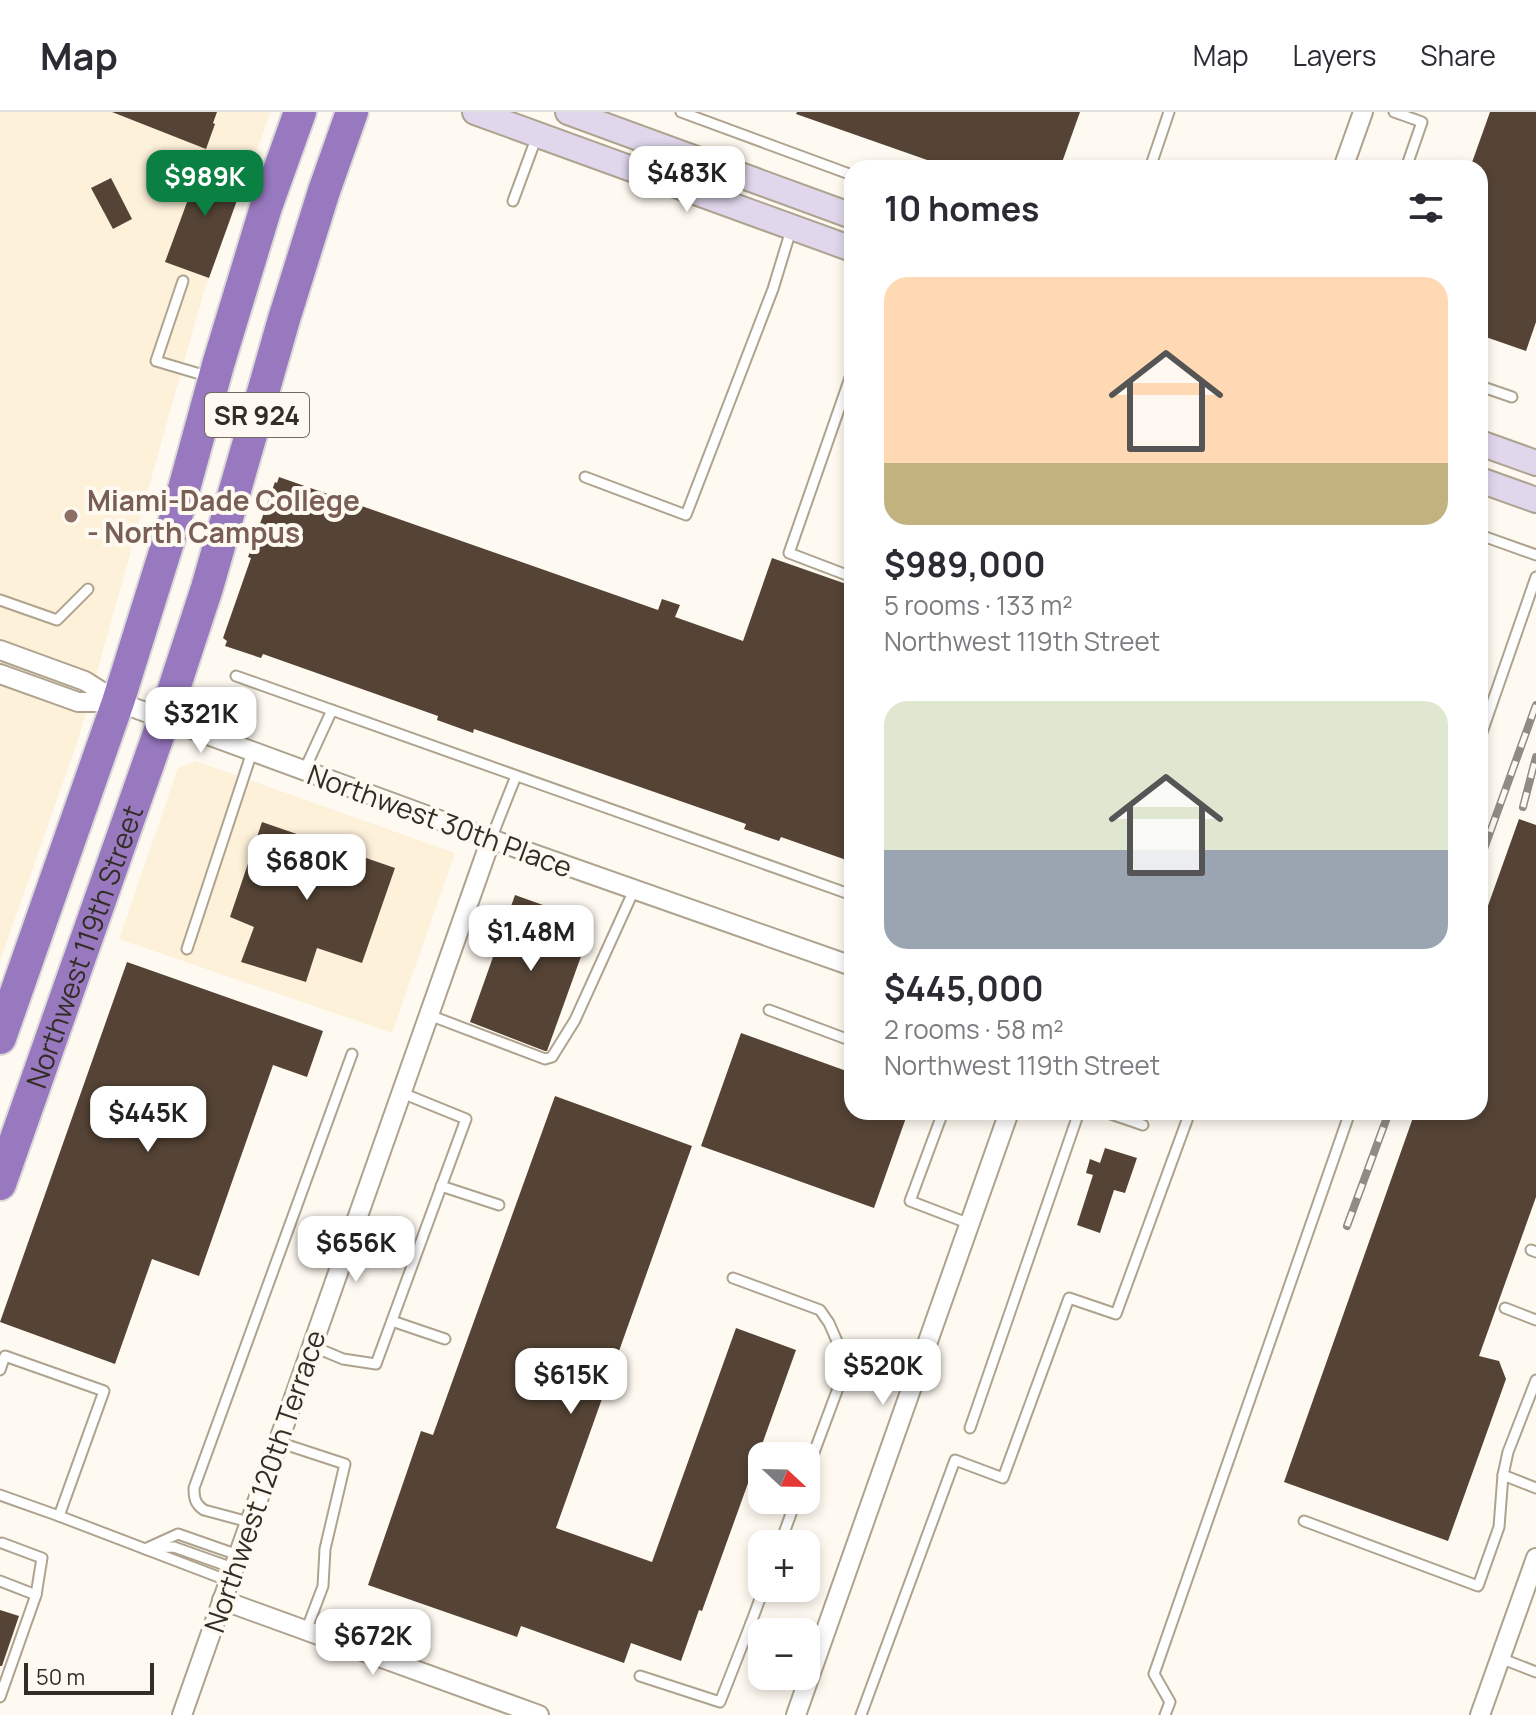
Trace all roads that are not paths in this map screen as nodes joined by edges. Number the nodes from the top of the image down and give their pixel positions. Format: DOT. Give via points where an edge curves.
graph roads {
  1 [pos="300,112"];
  2 [pos="352,112"];
  3 [pos="475,112"];
  4 [pos="568,112"];
  5 [pos="681,112"];
  6 [pos="1169,112"];
  7 [pos="1363,112"];
  8 [pos="1394,112"];
  9 [pos="1423,117"];
  10 [pos="538,135"];
  11 [pos="1153,160"];
  12 [pos="1346,160"];
  13 [pos="1409,160"];
  14 [pos="844,172"];
  15 [pos="513,201"];
  16 [pos="844,213"];
  17 [pos="792,227"];
  18 [pos="844,246"];
  19 [pos="183,281"];
  20 [pos="215,378"];
  21 [pos="1488,389"];
  22 [pos="844,395"];
  23 [pos="1512,397"];
  24 [pos="1488,446"];
  25 [pos="1536,463"];
  26 [pos="585,477"];
  27 [pos="1488,483"];
  28 [pos="1536,500"];
  29 [pos="1488,538"];
  30 [pos="1536,555"];
  31 [pos="844,574"];
  32 [pos="1536,577"];
  33 [pos="88,589"];
  34 [pos="0,600"];
  35 [pos="0,650"];
  36 [pos="0,674"];
  37 [pos="236,676"];
  38 [pos="118,702"];
  39 [pos="332,710"];
  40 [pos="1488,715"];
  41 [pos="164,719"];
  42 [pos="252,752"];
  43 [pos="304,771"];
  44 [pos="516,776"];
  45 [pos="491,839"];
  46 [pos="634,890"];
  47 [pos="844,892"];
  48 [pos="187,949"];
  49 [pos="844,963"];
  50 [pos="769,1010"];
  51 [pos="429,1015"];
  52 [pos="0,1038"];
  53 [pos="844,1038"];
  54 [pos="352,1054"];
  55 [pos="402,1093"];
  56 [pos="940,1120"];
  57 [pos="1006,1120"];
  58 [pos="1076,1120"];
  59 [pos="1128,1120"];
  60 [pos="1187,1120"];
  61 [pos="1347,1120"];
  62 [pos="1143,1125"];
  63 [pos="0,1184"];
  64 [pos="441,1186"];
  65 [pos="499,1205"];
  66 [pos="970,1224"];
  67 [pos="733,1278"];
  68 [pos="1505,1308"];
  69 [pos="1536,1320"];
  70 [pos="392,1321"];
  71 [pos="445,1339"];
  72 [pos="312,1346"];
  73 [pos="0,1370"];
  74 [pos="1536,1380"];
  75 [pos="970,1428"];
  76 [pos="278,1442"];
  77 [pos="818,1442"];
  78 [pos="1503,1475"];
  79 [pos="1536,1488"];
  80 [pos="0,1495"];
  81 [pos="59,1516"];
  82 [pos="1304,1521"];
  83 [pos="249,1522"];
  84 [pos="2,1543"];
  85 [pos="145,1549"];
  86 [pos="1536,1558"];
  87 [pos="233,1568"];
  88 [pos="0,1581"];
  89 [pos="36,1595"];
  90 [pos="222,1600"];
  91 [pos="820,1625"];
  92 [pos="306,1631"];
  93 [pos="748,1631"];
  94 [pos="1500,1658"];
  95 [pos="1536,1672"];
  96 [pos="640,1676"];
  97 [pos="802,1690"];
  98 [pos="0,1697"];
  99 [pos="182,1715"];
  100 [pos="539,1715"];
  101 [pos="796,1715"];
  102 [pos="861,1715"];
  103 [pos="1165,1715"];
  104 [pos="1480,1715"];
  1 -- 20 [label="highway, Northwest 119th Street / SR 924"];
  2 -- 41 [label="highway, Northwest 119th Street / SR 924"];
  3 -- 10 [label="main road"];
  4 -- 16 [label="main road"];
  5 -- 14 [label="lane"];
  6 -- 11 [label="lane"];
  7 -- 12 [label="street"];
  8 -- 9 [label="lane"];
  9 -- 13 [label="lane"];
  10 -- 15 [label="lane"];
  10 -- 17 [label="main road"];
  17 -- 18 [label="main road"];
  17 -- 26 [label="lane" via="686,515"];
  19 -- 20 [label="lane" via="156,361"];
  20 -- 38 [label="highway, Northwest 119th Street / SR 924"];
  21 -- 23 [label="lane"];
  22 -- 31 [label="lane" via="789,553"];
  24 -- 25 [label="main road"];
  27 -- 28 [label="main road"];
  29 -- 30 [label="lane"];
  32 -- 40 [label="lane"];
  33 -- 34 [label="lane" via="57,620"];
  35 -- 38 [label="street" via="85,681"];
  36 -- 38 [label="street" via="78,702"];
  37 -- 39 [label="lane"];
  38 -- 41 [label="street, Northwest 30th Place"];
  38 -- 52 [label="highway, Northwest 119th Street / SR 924"];
  39 -- 43 [label="lane"];
  39 -- 44 [label="lane"];
  41 -- 42 [label="street, Northwest 30th Place"];
  41 -- 63 [label="highway, Northwest 119th Street / SR 924"];
  42 -- 43 [label="street, Northwest 30th Place"];
  42 -- 48 [label="lane"];
  43 -- 45 [label="street, Northwest 30th Place"];
  44 -- 45 [label="lane"];
  44 -- 47 [label="lane"];
  45 -- 46 [label="street, Northwest 30th Place"];
  45 -- 51 [label="street, Northwest 120th Terrace"];
  46 -- 49 [label="street, Northwest 30th Place"];
  46 -- 51 [label="lane" via="575,1020 552,1057 545,1059"];
  50 -- 53 [label="lane"];
  51 -- 55 [label="street, Northwest 120th Terrace"];
  54 -- 83 [label="lane" via="194,1488 197,1506"];
  55 -- 64 [label="lane" via="466,1119"];
  55 -- 72 [label="street, Northwest 120th Terrace"];
  56 -- 66 [label="lane" via="910,1201"];
  57 -- 66 [label="street"];
  58 -- 75 [label="lane"];
  59 -- 62 [label="lane"];
  60 -- 102 [label="lane" via="1116,1314 1069,1298 1003,1478 955,1460"];
  61 -- 103 [label="lane" via="1154,1674 1170,1702"];
  64 -- 65 [label="lane"];
  64 -- 70 [label="lane"];
  66 -- 91 [label="street"];
  67 -- 77 [label="lane" via="820,1310 829,1323 847,1364"];
  68 -- 69 [label="lane"];
  70 -- 71 [label="lane"];
  70 -- 72 [label="lane" via="376,1364 343,1359"];
  72 -- 76 [label="street, Northwest 120th Terrace"];
  73 -- 81 [label="lane" via="5,1356 104,1391"];
  74 -- 78 [label="lane"];
  76 -- 83 [label="street, Northwest 120th Terrace"];
  76 -- 92 [label="lane" via="345,1464 325,1549 323,1586"];
  78 -- 79 [label="lane"];
  78 -- 82 [label="lane" via="1499,1527 1478,1586"];
  80 -- 81 [label="lane"];
  81 -- 85 [label="lane"];
  83 -- 87 [label="street, Northwest 120th Terrace"];
  84 -- 89 [label="lane" via="42,1558"];
  85 -- 87 [label="lane"];
  85 -- 87 [label="lane" via="178,1534"];
  86 -- 94 [label="street"];
  87 -- 90 [label="street, Northwest 120th Terrace"];
  88 -- 89 [label="lane"];
  89 -- 98 [label="lane"];
  90 -- 92 [label="street"];
  90 -- 99 [label="street, Northwest 120th Terrace"];
  92 -- 100 [label="street"];
  93 -- 96 [label="lane" via="720,1702"];
  94 -- 95 [label="lane"];
  94 -- 104 [label="street"];
  97 -- 101 [label="street"];
}
